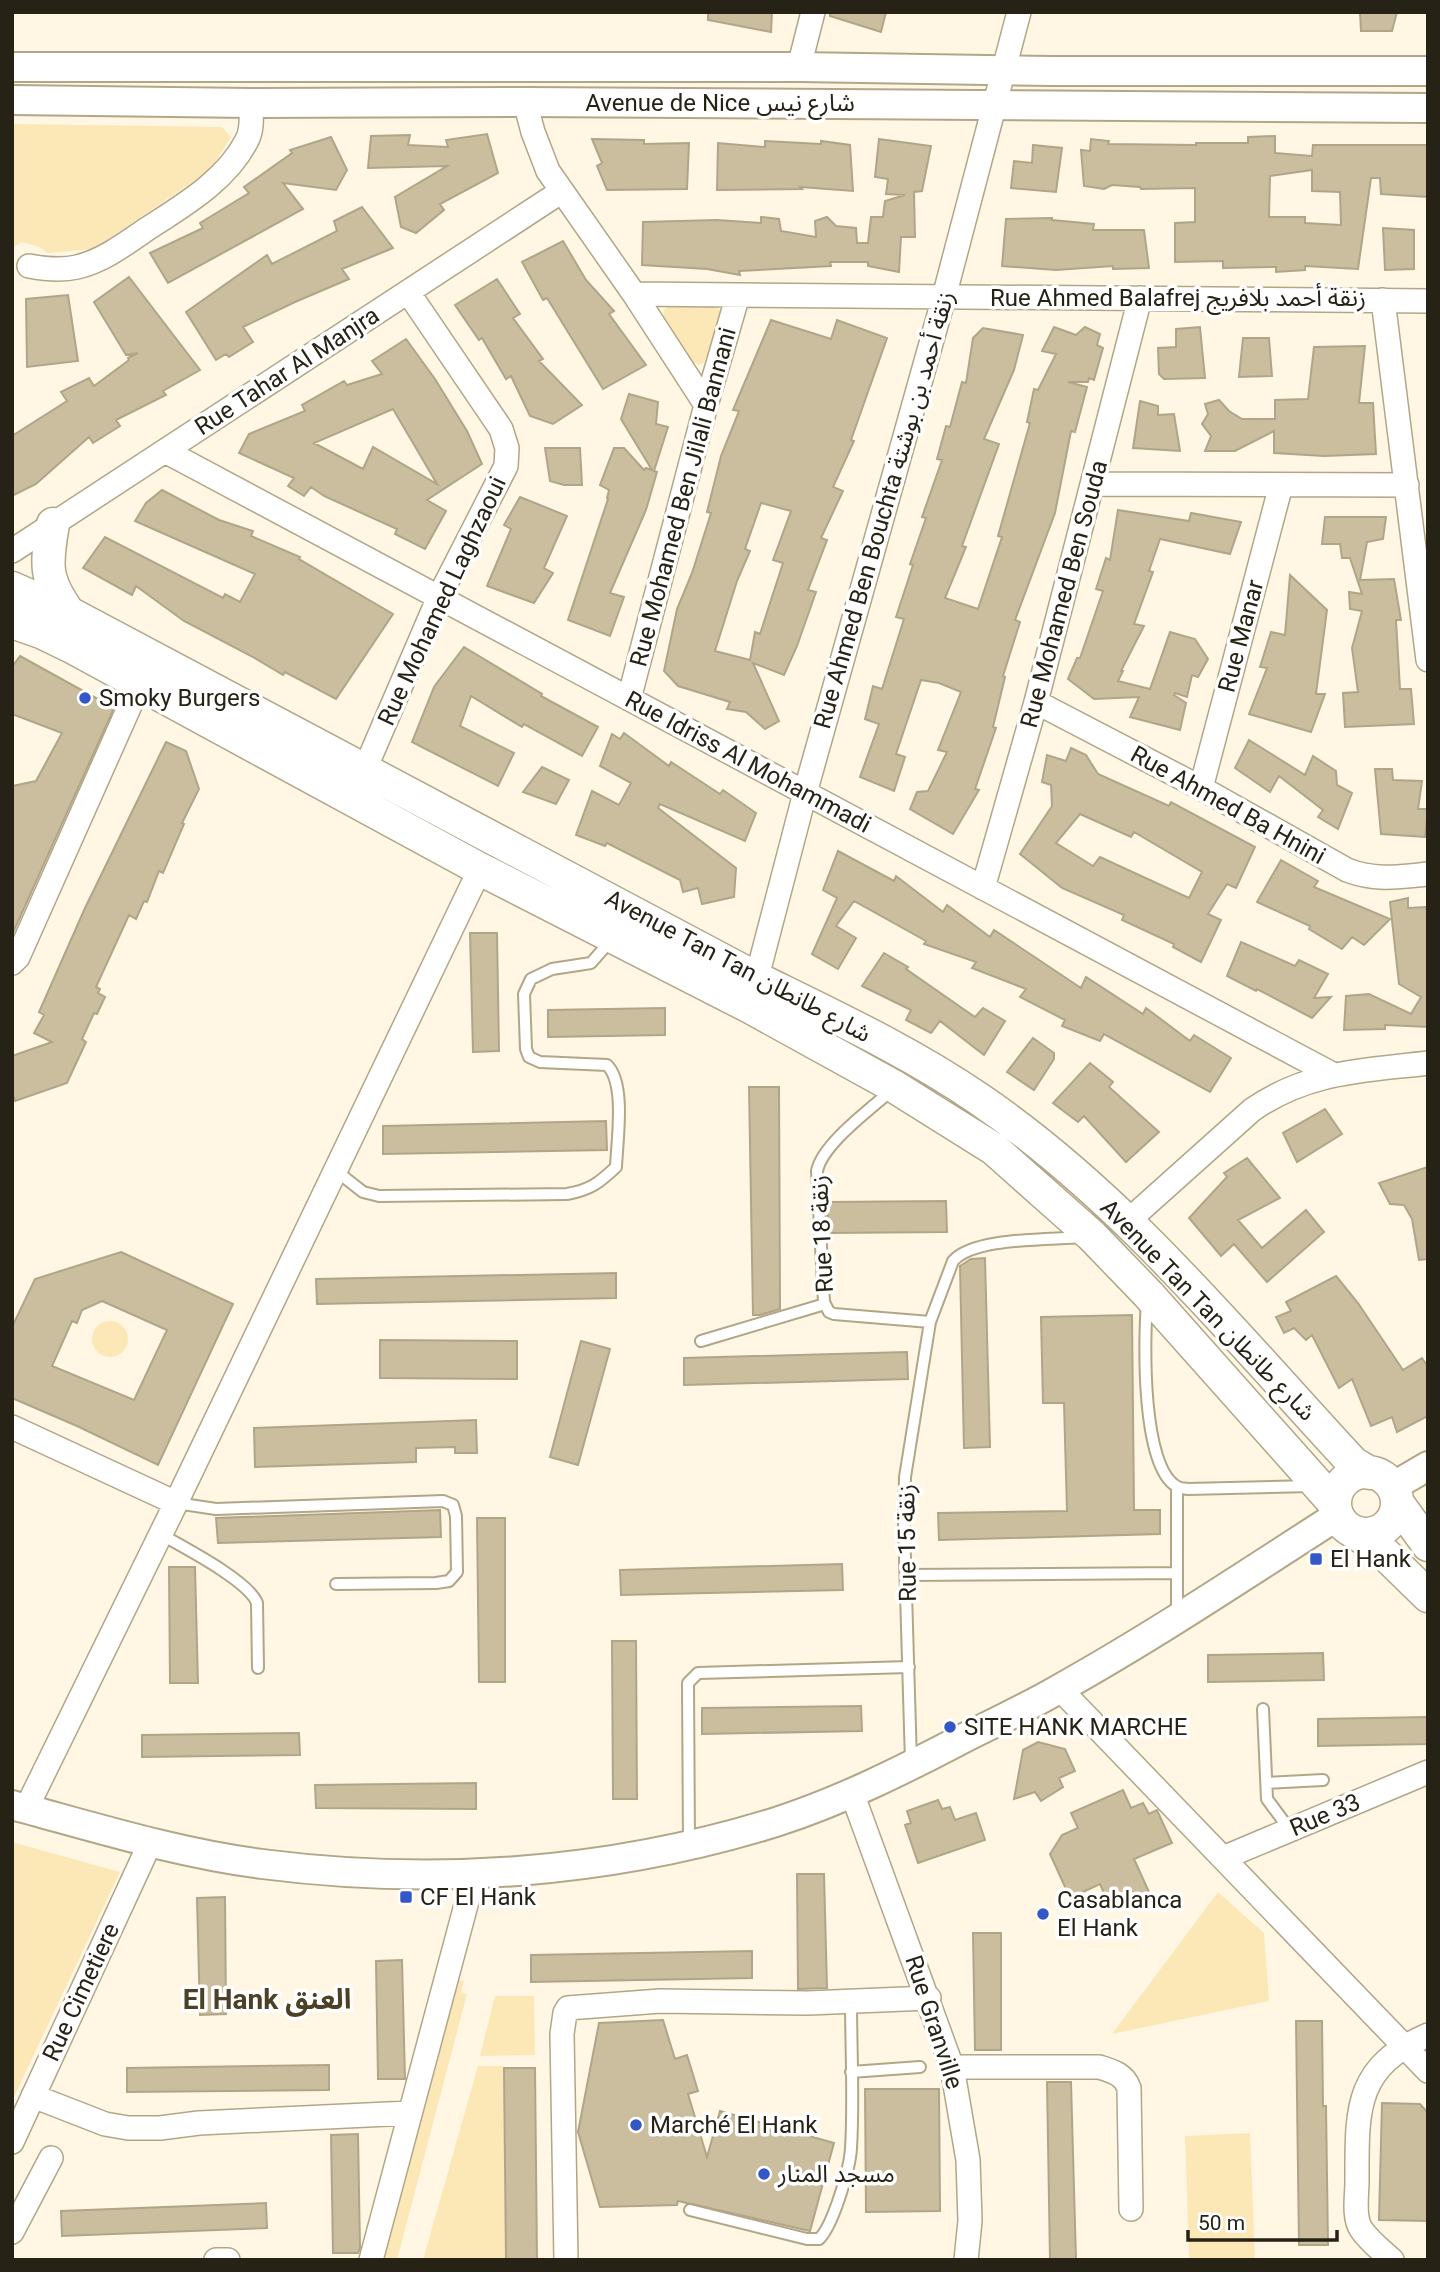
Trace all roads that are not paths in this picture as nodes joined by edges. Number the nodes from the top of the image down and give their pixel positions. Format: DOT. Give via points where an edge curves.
graph roads {
  1 [pos="813,12"];
  2 [pos="1018,12"];
  3 [pos="799,66"];
  4 [pos="12,67"];
  5 [pos="1002,70"];
  6 [pos="1428,72"];
  7 [pos="12,100"];
  8 [pos="525,102"];
  9 [pos="251,103"];
  10 [pos="993,104"];
  11 [pos="1428,108"];
  12 [pos="562,191"];
  13 [pos="29,265"];
  14 [pos="408,292"];
  15 [pos="634,294"];
  16 [pos="738,295"];
  17 [pos="944,297"];
  18 [pos="1140,298"];
  19 [pos="1383,300"];
  20 [pos="1428,300"];
  21 [pos="706,405"];
  22 [pos="165,451"];
  23 [pos="1093,484"];
  24 [pos="1281,485"];
  25 [pos="1407,485"];
  26 [pos="53,524"];
  27 [pos="12,551"];
  28 [pos="12,587"];
  29 [pos="439,597"];
  30 [pos="69,613"];
  31 [pos="12,622"];
  32 [pos="1428,660"];
  33 [pos="140,683"];
  34 [pos="629,699"];
  35 [pos="1036,702"];
  36 [pos="365,769"];
  37 [pos="1201,788"];
  38 [pos="805,793"];
  39 [pos="480,869"];
  40 [pos="1428,874"];
  41 [pos="983,888"];
  42 [pos="614,937"];
  43 [pos="12,963"];
  44 [pos="753,993"];
  45 [pos="1428,1063"];
  46 [pos="1332,1074"];
  47 [pos="895,1087"];
  48 [pos="335,1170"];
  49 [pos="1128,1221"];
  50 [pos="1092,1236"];
  51 [pos="1148,1294"];
  52 [pos="825,1304"];
  53 [pos="930,1322"];
  54 [pos="701,1341"];
  55 [pos="12,1427"];
  56 [pos="1428,1466"];
  57 [pos="1177,1487"];
  58 [pos="1386,1487"];
  59 [pos="176,1503"];
  60 [pos="1337,1510"];
  61 [pos="159,1534"];
  62 [pos="1428,1545"];
  63 [pos="1177,1573"];
  64 [pos="906,1575"];
  65 [pos="336,1584"];
  66 [pos="1428,1596"];
  67 [pos="1177,1618"];
  68 [pos="909,1667"];
  69 [pos="258,1668"];
  70 [pos="1060,1689"];
  71 [pos="1263,1709"];
  72 [pos="911,1766"];
  73 [pos="1428,1772"];
  74 [pos="1323,1780"];
  75 [pos="1267,1783"];
  76 [pos="852,1793"];
  77 [pos="19,1807"];
  78 [pos="1290,1830"];
  79 [pos="151,1841"];
  80 [pos="689,1846"];
  81 [pos="1223,1858"];
  82 [pos="474,1875"];
  83 [pos="929,1998"];
  84 [pos="851,2001"];
  85 [pos="1428,2035"];
  86 [pos="1403,2046"];
  87 [pos="920,2067"];
  88 [pos="952,2067"];
  89 [pos="1428,2071"];
  90 [pos="851,2072"];
  91 [pos="33,2096"];
  92 [pos="409,2113"];
  93 [pos="12,2142"];
  94 [pos="51,2158"];
  95 [pos="1131,2208"];
  96 [pos="690,2210"];
  97 [pos="12,2232"];
  98 [pos="216,2260"];
  99 [pos="228,2260"];
  100 [pos="371,2260"];
  101 [pos="566,2260"];
  102 [pos="966,2260"];
  103 [pos="1392,2260"];
  1 -- 3 [label="street"];
  2 -- 5 [label="street, Rue Ahmed Ben Bouchta زنقة أحمد بن بوشتة"];
  3 -- 4 [label="street, Avenue de Nice شارع نيس"];
  3 -- 5 [label="street, Avenue de Nice شارع نيس"];
  5 -- 6 [label="street, Avenue de Nice شارع نيس"];
  5 -- 10 [label="street, Rue Ahmed Ben Bouchta زنقة أحمد بن بوشتة"];
  7 -- 9 [label="street, Avenue de Nice شارع نيس"];
  8 -- 9 [label="street, Avenue de Nice شارع نيس"];
  8 -- 10 [label="street, Avenue de Nice شارع نيس"];
  8 -- 12 [label="street" via="548,171"];
  9 -- 13 [label="street" via="247,142 194,198 99,260 64,269"];
  10 -- 11 [label="street, Avenue de Nice شارع نيس"];
  10 -- 17 [label="street, Rue Ahmed Ben Bouchta زنقة أحمد بن بوشتة"];
  12 -- 14 [label="street, Rue Tahar Al Manjra"];
  12 -- 15 [label="street"];
  14 -- 22 [label="street, Rue Tahar Al Manjra"];
  14 -- 29 [label="street, Rue Mohamed Laghzaoui" via="501,429 507,448 506,467"];
  15 -- 16 [label="street, Rue Ahmed Balafrej زنقة أحمد بلافريج"];
  15 -- 21 [label="street"];
  16 -- 17 [label="street, Rue Ahmed Balafrej زنقة أحمد بلافريج"];
  16 -- 21 [label="street, Rue Mohamed Ben Jilali Bannani"];
  17 -- 18 [label="street, Rue Ahmed Balafrej زنقة أحمد بلافريج"];
  17 -- 38 [label="street, Rue Ahmed Ben Bouchta زنقة أحمد بن بوشتة"];
  18 -- 19 [label="street, Rue Ahmed Balafrej زنقة أحمد بلافريج"];
  18 -- 23 [label="street, Rue Mohamed Ben Souda"];
  19 -- 20 [label="street, Rue Ahmed Balafrej زنقة أحمد بلافريج"];
  19 -- 25 [label="street"];
  21 -- 34 [label="street, Rue Mohamed Ben Jilali Bannani"];
  22 -- 26 [label="street, Rue Tahar Al Manjra"];
  22 -- 29 [label="street, Rue Idriss Al Mohammadi"];
  23 -- 24 [label="street"];
  23 -- 35 [label="street, Rue Mohamed Ben Souda"];
  24 -- 25 [label="street"];
  24 -- 37 [label="street, Rue Manar"];
  25 -- 32 [label="street"];
  26 -- 27 [label="street, Rue Tahar Al Manjra"];
  26 -- 30 [label="main road" via="48,572"];
  28 -- 30 [label="main road, Avenue Tan Tan شارع طانطان"];
  29 -- 34 [label="street, Rue Idriss Al Mohammadi"];
  29 -- 36 [label="street, Rue Mohamed Laghzaoui"];
  30 -- 36 [label="main road, Avenue Tan Tan شارع طانطان"];
  31 -- 33 [label="main road, Avenue Tan Tan شارع طانطان"];
  33 -- 39 [label="main road, Avenue Tan Tan شارع طانطان"];
  33 -- 43 [label="street"];
  34 -- 38 [label="street, Rue Idriss Al Mohammadi"];
  35 -- 37 [label="street, Rue Ahmed Ba Hnini"];
  35 -- 41 [label="street, Rue Mohamed Ben Souda"];
  36 -- 44 [label="main road, Avenue Tan Tan شارع طانطان"];
  37 -- 40 [label="street, Rue Ahmed Ba Hnini" via="1347,870 1382,879"];
  38 -- 41 [label="street, Rue Idriss Al Mohammadi"];
  38 -- 44 [label="street, Rue Ahmed Ben Bouchta زنقة أحمد بن بوشتة"];
  39 -- 42 [label="main road, Avenue Tan Tan شارع طانطان"];
  39 -- 48 [label="street"];
  41 -- 46 [label="street, Rue Idriss Al Mohammadi"];
  42 -- 44 [label="main road, Avenue Tan Tan شارع طانطان"];
  42 -- 48 [label="lane" via="591,963 552,969 531,979 524,994 529,1057 540,1062 607,1065 613,1072 618,1087 616,1167 603,1179 586,1191 567,1194 379,1196 363,1192"];
  44 -- 47 [label="main road, Avenue Tan Tan شارع طانطان"];
  44 -- 49 [label="main road, Avenue Tan Tan شارع طانطان" via="864,1032 979,1099"];
  45 -- 46 [label="street"];
  46 -- 49 [label="street" via="1268,1099"];
  47 -- 50 [label="main road, Avenue Tan Tan شارع طانطان" via="994,1149"];
  47 -- 52 [label="lane, Rue 18 زنقة" via="832,1143 819,1161"];
  48 -- 59 [label="street"];
  49 -- 58 [label="main road, Avenue Tan Tan شارع طانطان" via="1353,1463"];
  50 -- 51 [label="main road, Avenue Tan Tan شارع طانطان"];
  50 -- 53 [label="lane, Rue 15 زنقة" via="967,1250 953,1261"];
  51 -- 57 [label="lane" via="1146,1397 1160,1464"];
  51 -- 60 [label="main road, Avenue Tan Tan شارع طانطان"];
  52 -- 53 [label="lane, Rue 18 زنقة" via="834,1314"];
  52 -- 54 [label="lane"];
  53 -- 64 [label="lane, Rue 15 زنقة" via="905,1477"];
  55 -- 59 [label="street"];
  56 -- 58 [label="street"];
  57 -- 60 [label="lane"];
  57 -- 63 [label="lane"];
  58 -- 60 [label="main road" via="1359,1473 1341,1484"];
  58 -- 60 [label="main road" via="1395,1512 1384,1529 1374,1533"];
  58 -- 62 [label="main road, Avenue Tan Tan شارع طانطان"];
  59 -- 61 [label="street"];
  59 -- 65 [label="lane" via="216,1509 443,1501 453,1505 457,1572 449,1580"];
  60 -- 66 [label="main road, Avenue Tan Tan شارع طانطان"];
  60 -- 67 [label="street"];
  61 -- 69 [label="lane" via="254,1594"];
  61 -- 77 [label="street"];
  63 -- 64 [label="lane"];
  63 -- 67 [label="lane"];
  64 -- 68 [label="lane, Rue 15 زنقة"];
  67 -- 70 [label="street"];
  68 -- 72 [label="lane, Rue 15 زنقة"];
  68 -- 80 [label="lane" via="698,1673 688,1683"];
  70 -- 72 [label="street"];
  70 -- 81 [label="street"];
  71 -- 75 [label="lane"];
  72 -- 76 [label="street"];
  73 -- 78 [label="street, Rue 33"];
  74 -- 75 [label="lane"];
  75 -- 78 [label="lane" via="1269,1803"];
  76 -- 80 [label="street" via="778,1821"];
  76 -- 83 [label="street, Rue Granville"];
  77 -- 79 [label="street"];
  78 -- 81 [label="street, Rue 33"];
  79 -- 82 [label="street" via="259,1864 341,1872"];
  79 -- 91 [label="street, Rue Cimetiere"];
  80 -- 82 [label="street" via="592,1864"];
  81 -- 86 [label="street"];
  82 -- 92 [label="street"];
  83 -- 84 [label="street"];
  83 -- 88 [label="street, Rue Granville"];
  84 -- 90 [label="lane"];
  84 -- 101 [label="street" via="660,2001 568,2008 562,2034"];
  85 -- 86 [label="street"];
  86 -- 89 [label="street"];
  86 -- 103 [label="street" via="1366,2086 1357,2144 1358,2223"];
  87 -- 90 [label="lane"];
  88 -- 95 [label="street" via="1099,2067 1122,2076 1129,2088"];
  88 -- 102 [label="street, Rue Granville" via="969,2173"];
  90 -- 96 [label="lane" via="851,2151 837,2203 826,2233 819,2239"];
  91 -- 92 [label="street" via="105,2124 128,2128"];
  91 -- 93 [label="street, Rue Cimetiere"];
  92 -- 100 [label="street"];
  94 -- 97 [label="street"];
  98 -- 99 [label="street"];
}
